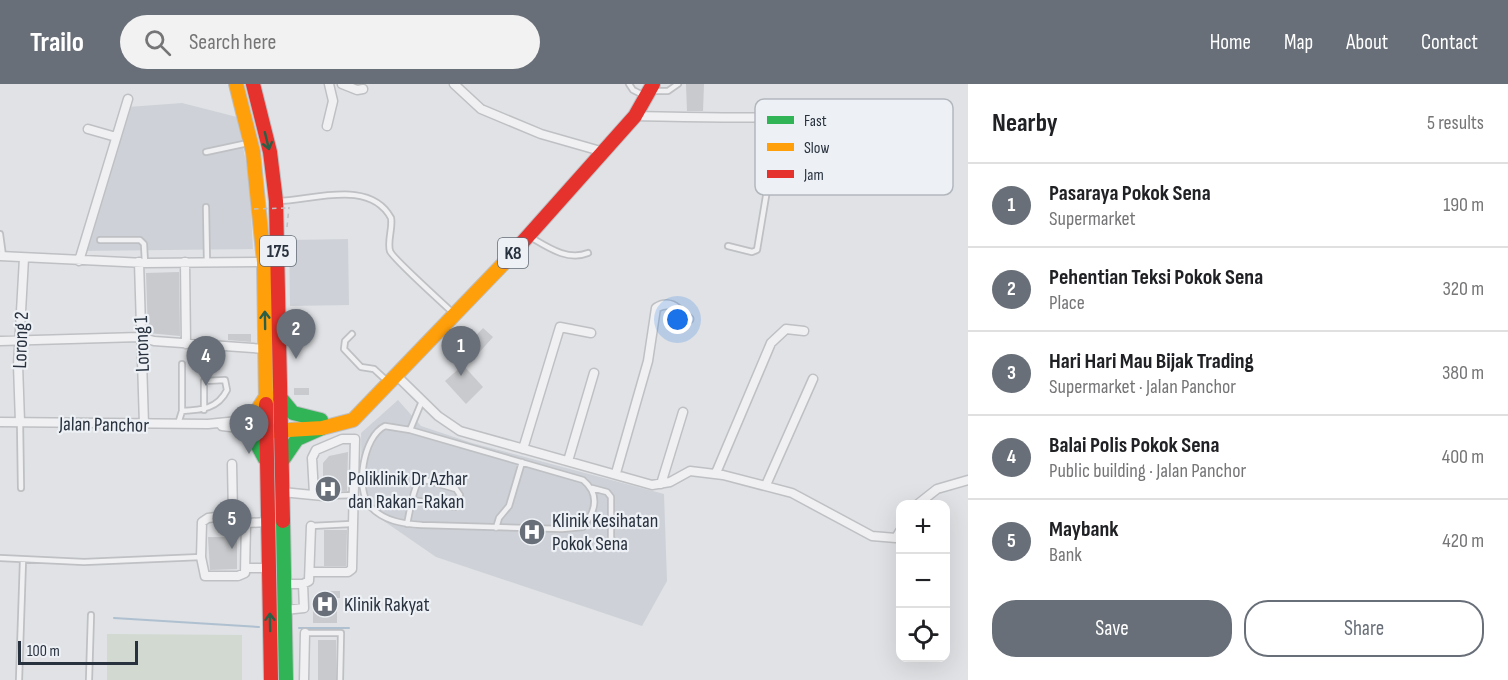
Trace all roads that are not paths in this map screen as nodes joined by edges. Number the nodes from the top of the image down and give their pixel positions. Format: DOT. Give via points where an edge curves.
graph roads {
  1 [pos="236,84"];
  2 [pos="253,84"];
  3 [pos="329,84"];
  4 [pos="342,84"];
  5 [pos="454,84"];
  6 [pos="629,84"];
  7 [pos="678,84"];
  8 [pos="363,89"];
  9 [pos="649,90"];
  10 [pos="128,99"];
  11 [pos="755,115"];
  12 [pos="635,116"];
  13 [pos="327,126"];
  14 [pos="88,129"];
  15 [pos="116,137"];
  16 [pos="250,142"];
  17 [pos="206,152"];
  18 [pos="604,152"];
  19 [pos="764,195"];
  20 [pos="282,203"];
  21 [pos="206,207"];
  22 [pos="0,234"];
  23 [pos="530,236"];
  24 [pos="100,240"];
  25 [pos="728,246"];
  26 [pos="588,253"];
  27 [pos="1,256"];
  28 [pos="24,258"];
  29 [pos="78,261"];
  30 [pos="142,262"];
  31 [pos="185,262"];
  32 [pos="207,262"];
  33 [pos="264,262"];
  34 [pos="454,314"];
  35 [pos="689,319"];
  36 [pos="804,331"];
  37 [pos="591,333"];
  38 [pos="352,334"];
  39 [pos="140,337"];
  40 [pos="0,341"];
  41 [pos="19,341"];
  42 [pos="186,344"];
  43 [pos="265,349"];
  44 [pos="182,364"];
  45 [pos="594,374"];
  46 [pos="393,379"];
  47 [pos="813,379"];
  48 [pos="273,395"];
  49 [pos="422,401"];
  50 [pos="204,410"];
  51 [pos="182,411"];
  52 [pos="683,412"];
  53 [pos="0,422"];
  54 [pos="20,422"];
  55 [pos="178,424"];
  56 [pos="322,424"];
  57 [pos="144,425"];
  58 [pos="244,425"];
  59 [pos="273,426"];
  60 [pos="410,430"];
  61 [pos="523,449"];
  62 [pos="568,461"];
  63 [pos="522,462"];
  64 [pos="232,464"];
  65 [pos="274,465"];
  66 [pos="616,473"];
  67 [pos="716,473"];
  68 [pos="968,480"];
  69 [pos="661,484"];
  70 [pos="766,485"];
  71 [pos="21,488"];
  72 [pos="592,488"];
  73 [pos="282,492"];
  74 [pos="319,495"];
  75 [pos="355,495"];
  76 [pos="413,500"];
  77 [pos="923,500"];
  78 [pos="233,515"];
  79 [pos="268,522"];
  80 [pos="246,523"];
  81 [pos="351,524"];
  82 [pos="407,524"];
  83 [pos="311,526"];
  84 [pos="496,528"];
  85 [pos="896,538"];
  86 [pos="611,546"];
  87 [pos="201,557"];
  88 [pos="0,558"];
  89 [pos="23,560"];
  90 [pos="247,568"];
  91 [pos="269,568"];
  92 [pos="311,572"];
  93 [pos="284,584"];
  94 [pos="303,584"];
  95 [pos="285,610"];
  96 [pos="91,615"];
  97 [pos="305,633"];
  98 [pos="19,680"];
  99 [pos="89,680"];
  100 [pos="272,680"];
  101 [pos="286,680"];
  102 [pos="304,680"];
  103 [pos="340,680"];
  1 -- 16 [label="main road, 175"];
  2 -- 20 [label="main road, 175, one-way"];
  3 -- 13 [label="street" via="333,101"];
  4 -- 8 [label="street"];
  5 -- 18 [label="street" via="481,109 541,134"];
  6 -- 9 [label="lane" via="633,90"];
  7 -- 9 [label="lane" via="668,91"];
  9 -- 12 [label="main road, K8"];
  10 -- 15 [label="street"];
  11 -- 12 [label="street"];
  12 -- 18 [label="main road, K8"];
  14 -- 15 [label="street"];
  15 -- 29 [label="street"];
  16 -- 17 [label="lane"];
  16 -- 33 [label="main road, 175"];
  18 -- 23 [label="main road, K8"];
  19 -- 25 [label="lane" via="757,250"];
  20 -- 34 [label="lane" via="360,195 380,202 391,218 389,247 395,260"];
  20 -- 48 [label="main road, 175"];
  21 -- 32 [label="lane"];
  22 -- 27 [label="lane"];
  23 -- 26 [label="lane" via="567,255"];
  23 -- 34 [label="main road, K8"];
  24 -- 30 [label="lane" via="140,240 144,244"];
  27 -- 28 [label="street"];
  28 -- 29 [label="street"];
  28 -- 41 [label="street, Lorong 2"];
  29 -- 30 [label="street"];
  30 -- 31 [label="street"];
  30 -- 39 [label="street, Lorong 1"];
  31 -- 32 [label="street"];
  31 -- 42 [label="street"];
  32 -- 33 [label="street"];
  43 -- 33 [label="main road, 175, one-way"];
  34 -- 46 [label="main road, K8"];
  35 -- 66 [label="street" via="670,304 656,308 648,361"];
  36 -- 67 [label="street" via="786,329 771,343"];
  37 -- 61 [label="street" via="560,327"];
  38 -- 46 [label="lane" via="344,349 361,367"];
  39 -- 41 [label="street"];
  39 -- 42 [label="street"];
  39 -- 57 [label="street, Lorong 1"];
  40 -- 41 [label="street"];
  41 -- 54 [label="street, Lorong 2"];
  42 -- 43 [label="street"];
  43 -- 48 [label="main road, 175"];
  44 -- 51 [label="lane"];
  45 -- 62 [label="street"];
  46 -- 49 [label="street"];
  46 -- 56 [label="main road, K8" via="353,420"];
  47 -- 70 [label="street"];
  48 -- 56 [label="main road" via="293,413"];
  48 -- 58 [label="main road"];
  48 -- 59 [label="main road, 175"];
  49 -- 60 [label="lane"];
  49 -- 61 [label="street" via="460,431"];
  50 -- 50 [label="lane" via="225,394 225,380 204,381"];
  50 -- 51 [label="lane"];
  51 -- 55 [label="lane"];
  52 -- 69 [label="street"];
  53 -- 54 [label="street, Jalan Panchor"];
  54 -- 57 [label="street, Jalan Panchor"];
  54 -- 71 [label="lane"];
  55 -- 57 [label="street, Jalan Panchor"];
  55 -- 58 [label="street, Jalan Panchor"];
  56 -- 59 [label="main road, K8"];
  56 -- 65 [label="main road" via="297,439"];
  58 -- 59 [label="street, Jalan Panchor"];
  58 -- 65 [label="main road"];
  59 -- 65 [label="main road, 175"];
  60 -- 63 [label="lane"];
  60 -- 82 [label="lane" via="391,426 379,429 366,446 364,465 369,505 384,517"];
  61 -- 62 [label="street"];
  62 -- 66 [label="street"];
  63 -- 72 [label="lane" via="583,480"];
  63 -- 84 [label="lane" via="509,506"];
  64 -- 78 [label="street"];
  65 -- 73 [label="main road, 175"];
  65 -- 79 [label="main road, 175"];
  66 -- 69 [label="street" via="652,485"];
  67 -- 69 [label="street" via="690,471"];
  67 -- 70 [label="street"];
  68 -- 77 [label="street" via="937,489"];
  70 -- 85 [label="street" via="807,500 873,536"];
  72 -- 84 [label="lane" via="595,506 583,527"];
  72 -- 86 [label="lane" via="611,497"];
  73 -- 74 [label="street"];
  73 -- 93 [label="main road, 175"];
  74 -- 75 [label="lane"];
  74 -- 75 [label="street" via="313,453 328,444 355,439"];
  75 -- 81 [label="street"];
  76 -- 76 [label="lane" via="416,486 425,480 456,489 460,495 454,507"];
  76 -- 82 [label="lane"];
  78 -- 80 [label="street"];
  78 -- 87 [label="street" via="201,522"];
  79 -- 80 [label="street"];
  79 -- 91 [label="main road, 175"];
  80 -- 90 [label="street"];
  81 -- 83 [label="lane"];
  81 -- 92 [label="street" via="352,569"];
  82 -- 84 [label="lane"];
  83 -- 92 [label="street"];
  87 -- 89 [label="lane" via="94,562"];
  87 -- 90 [label="street" via="205,576 238,576 246,573"];
  88 -- 89 [label="lane"];
  89 -- 98 [label="lane"];
  90 -- 91 [label="street"];
  100 -- 91 [label="main road, 175, one-way"];
  92 -- 94 [label="street" via="309,581"];
  93 -- 94 [label="street"];
  93 -- 95 [label="main road, 175"];
  94 -- 95 [label="street" via="304,608"];
  95 -- 101 [label="main road, 175"];
  96 -- 99 [label="lane"];
  97 -- 102 [label="street"];
  97 -- 103 [label="lane" via="341,633"];
}
